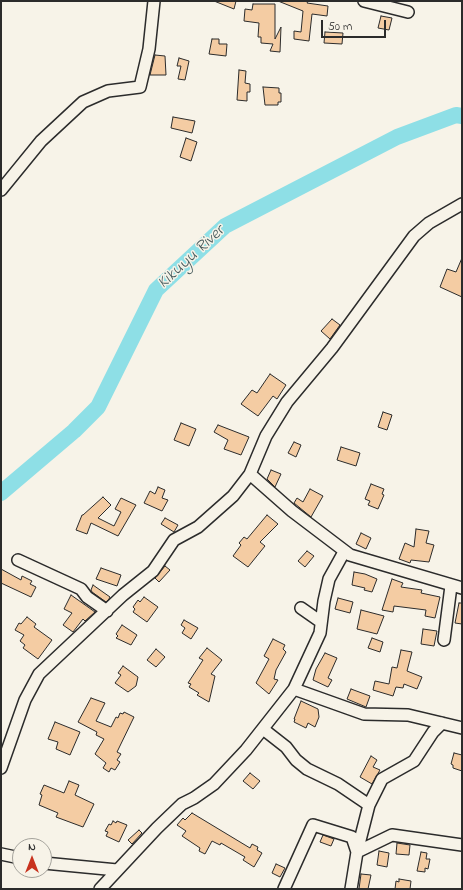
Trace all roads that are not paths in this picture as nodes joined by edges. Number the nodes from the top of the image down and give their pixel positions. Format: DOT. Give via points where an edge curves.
graph roads {
  1 [pos="154,1"];
  2 [pos="364,1"];
  3 [pos="408,12"];
  4 [pos="4,180"];
  5 [pos="1,190"];
  6 [pos="462,204"];
  7 [pos="250,474"];
  8 [pos="344,552"];
  9 [pos="18,560"];
  10 [pos="451,586"];
  11 [pos="462,588"];
  12 [pos="300,608"];
  13 [pos="107,611"];
  14 [pos="321,622"];
  15 [pos="444,640"];
  16 [pos="294,689"];
  17 [pos="442,723"];
  18 [pos="462,728"];
  19 [pos="263,729"];
  20 [pos="1,768"];
  21 [pos="369,805"];
  22 [pos="462,845"];
  23 [pos="357,852"];
  24 [pos="1,854"];
  25 [pos="12,856"];
  26 [pos="52,864"];
  27 [pos="117,870"];
  28 [pos="100,889"];
  29 [pos="284,889"];
  30 [pos="351,889"];
  1 -- 4 [label="street" via="149,49 140,87 108,91 83,102"];
  2 -- 3 [label="street"];
  4 -- 5 [label="street"];
  6 -- 7 [label="street" via="429,223 414,236 332,348 287,402 266,436"];
  7 -- 8 [label="street" via="292,512"];
  7 -- 13 [label="street" via="233,496 198,527 174,540 153,571"];
  8 -- 10 [label="street"];
  8 -- 14 [label="street" via="329,579"];
  9 -- 13 [label="street" via="81,589 87,597"];
  10 -- 11 [label="street"];
  10 -- 15 [label="street"];
  12 -- 14 [label="street"];
  13 -- 20 [label="street" via="39,674 24,700"];
  14 -- 16 [label="street" via="318,638"];
  16 -- 17 [label="street" via="364,714 400,714"];
  16 -- 19 [label="street"];
  17 -- 18 [label="street"];
  17 -- 21 [label="street" via="414,761 382,779"];
  19 -- 21 [label="street" via="286,747 307,769 338,784"];
  19 -- 27 [label="street" via="214,784 182,804"];
  21 -- 23 [label="street"];
  22 -- 23 [label="street" via="392,835"];
  23 -- 29 [label="street" via="352,837 313,825"];
  23 -- 30 [label="street"];
  24 -- 25 [label="street"];
  26 -- 27 [label="street"];
  27 -- 28 [label="street"];
}
